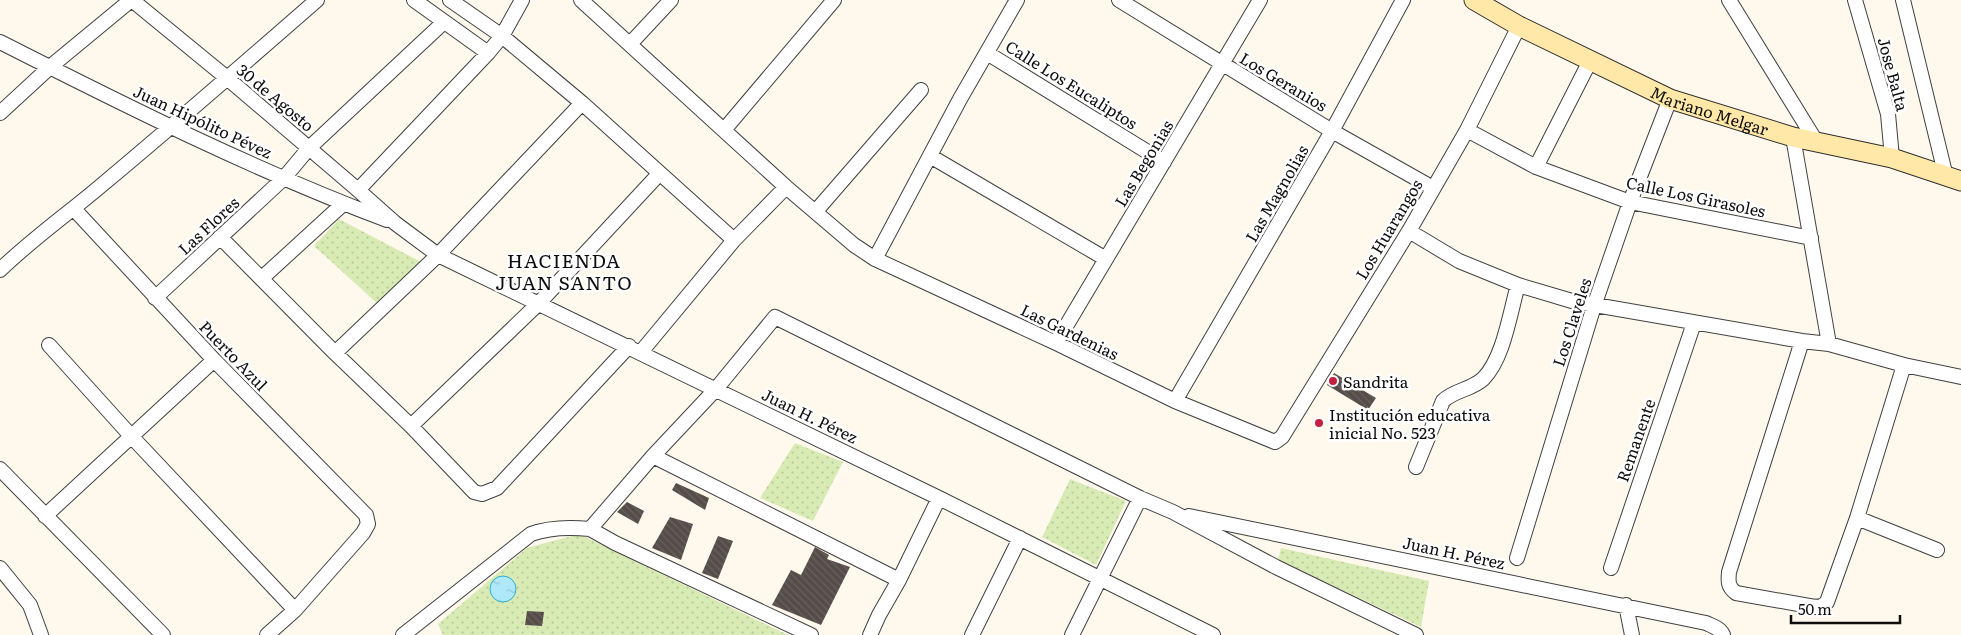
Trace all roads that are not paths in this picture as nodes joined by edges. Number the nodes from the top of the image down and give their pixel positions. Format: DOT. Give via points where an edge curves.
graph roads {
  1 [pos="132,0"];
  2 [pos="317,0"];
  3 [pos="414,0"];
  4 [pos="450,0"];
  5 [pos="522,0"];
  6 [pos="581,0"];
  7 [pos="671,0"];
  8 [pos="834,0"];
  9 [pos="1017,0"];
  10 [pos="1119,0"];
  11 [pos="1260,0"];
  12 [pos="1403,0"];
  13 [pos="1474,0"];
  14 [pos="1729,0"];
  15 [pos="1855,0"];
  16 [pos="1902,0"];
  17 [pos="444,22"];
  18 [pos="1519,26"];
  19 [pos="502,36"];
  20 [pos="0,42"];
  21 [pos="630,44"];
  22 [pos="488,53"];
  23 [pos="987,53"];
  24 [pos="1590,61"];
  25 [pos="1222,64"];
  26 [pos="50,67"];
  27 [pos="227,78"];
  28 [pos="921,90"];
  29 [pos="1670,99"];
  30 [pos="582,103"];
  31 [pos="0,113"];
  32 [pos="172,126"];
  33 [pos="724,130"];
  34 [pos="1467,130"];
  35 [pos="1332,131"];
  36 [pos="1793,137"];
  37 [pos="1817,143"];
  38 [pos="309,148"];
  39 [pos="930,156"];
  40 [pos="1892,158"];
  41 [pos="1164,162"];
  42 [pos="1536,167"];
  43 [pos="659,174"];
  44 [pos="284,178"];
  45 [pos="1954,179"];
  46 [pos="786,187"];
  47 [pos="1433,188"];
  48 [pos="358,190"];
  49 [pos="1630,202"];
  50 [pos="343,204"];
  51 [pos="74,209"];
  52 [pos="816,211"];
  53 [pos="395,223"];
  54 [pos="1409,230"];
  55 [pos="220,237"];
  56 [pos="1811,238"];
  57 [pos="734,240"];
  58 [pos="438,255"];
  59 [pos="875,259"];
  60 [pos="1106,259"];
  61 [pos="0,270"];
  62 [pos="262,278"];
  63 [pos="1518,285"];
  64 [pos="155,298"];
  65 [pos="539,303"];
  66 [pos="1594,306"];
  67 [pos="1694,323"];
  68 [pos="1802,341"];
  69 [pos="1056,343"];
  70 [pos="1829,344"];
  71 [pos="49,345"];
  72 [pos="635,349"];
  73 [pos="335,354"];
  74 [pos="214,360"];
  75 [pos="1904,365"];
  76 [pos="1961,377"];
  77 [pos="716,389"];
  78 [pos="1175,401"];
  79 [pos="411,426"];
  80 [pos="132,436"];
  81 [pos="1275,442"];
  82 [pos="653,456"];
  83 [pos="1416,467"];
  84 [pos="3,477"];
  85 [pos="939,498"];
  86 [pos="1140,498"];
  87 [pos="1173,512"];
  88 [pos="45,516"];
  89 [pos="1857,518"];
  90 [pos="590,529"];
  91 [pos="1020,538"];
  92 [pos="1937,550"];
  93 [pos="1517,558"];
  94 [pos="0,568"];
  95 [pos="1611,568"];
  96 [pos="1100,578"];
  97 [pos="899,580"];
  98 [pos="1626,605"];
  99 [pos="295,610"];
  100 [pos="409,634"];
  101 [pos="41,635"];
  102 [pos="164,635"];
  103 [pos="267,635"];
  104 [pos="810,635"];
  105 [pos="870,635"];
  106 [pos="972,635"];
  107 [pos="1072,635"];
  108 [pos="1213,635"];
  109 [pos="1416,635"];
  110 [pos="1632,635"];
  111 [pos="1723,635"];
  1 -- 26 [label="street"];
  1 -- 27 [label="street, 30 de Agosto"];
  2 -- 27 [label="street"];
  3 -- 17 [label="street"];
  4 -- 19 [label="street"];
  5 -- 19 [label="street"];
  6 -- 21 [label="street, Las Gardenias"];
  7 -- 21 [label="street"];
  8 -- 33 [label="street"];
  9 -- 23 [label="street"];
  10 -- 25 [label="street, Los Geranios"];
  11 -- 25 [label="street, Las Begonias"];
  12 -- 35 [label="street, Las Magnolias"];
  13 -- 18 [label="main road, Mariano Melgar"];
  14 -- 37 [label="street"];
  15 -- 40 [label="street, Jose Balta" via="1888,114"];
  16 -- 45 [label="street"];
  17 -- 22 [label="street"];
  17 -- 38 [label="street, Las Flores"];
  18 -- 24 [label="main road, Mariano Melgar"];
  18 -- 34 [label="street, Los Huarangos"];
  19 -- 22 [label="street"];
  19 -- 30 [label="street"];
  20 -- 26 [label="street, Juan Hipólito Pévez"];
  21 -- 33 [label="street, Las Gardenias"];
  22 -- 48 [label="street"];
  23 -- 39 [label="street"];
  23 -- 41 [label="street, Calle Los Eucaliptos"];
  24 -- 29 [label="main road, Mariano Melgar"];
  24 -- 42 [label="street"];
  25 -- 35 [label="street, Los Geranios"];
  25 -- 41 [label="street, Las Begonias"];
  26 -- 31 [label="street"];
  26 -- 32 [label="street, Juan Hipólito Pévez"];
  27 -- 32 [label="street"];
  27 -- 38 [label="street, 30 de Agosto"];
  28 -- 52 [label="street"];
  29 -- 36 [label="main road, Mariano Melgar"];
  29 -- 49 [label="street, Los Claveles"];
  30 -- 43 [label="street"];
  30 -- 58 [label="street"];
  32 -- 44 [label="street, Juan Hipólito Pévez"];
  32 -- 51 [label="street"];
  33 -- 46 [label="street, Las Gardenias"];
  34 -- 42 [label="street, Calle Los Girasoles"];
  34 -- 47 [label="street, Los Huarangos"];
  35 -- 47 [label="street, Los Geranios"];
  35 -- 78 [label="street, Las Magnolias"];
  36 -- 37 [label="main road, Mariano Melgar"];
  36 -- 56 [label="street"];
  37 -- 40 [label="main road, Mariano Melgar"];
  38 -- 44 [label="street, Las Flores"];
  38 -- 48 [label="street, 30 de Agosto"];
  39 -- 59 [label="street"];
  39 -- 60 [label="street"];
  40 -- 45 [label="main road, Mariano Melgar"];
  41 -- 60 [label="street, Las Begonias"];
  42 -- 49 [label="street, Calle Los Girasoles"];
  43 -- 57 [label="street"];
  43 -- 65 [label="street"];
  44 -- 50 [label="street, Juan Hipólito Pévez"];
  44 -- 55 [label="street, Las Flores"];
  46 -- 52 [label="street, Las Gardenias"];
  46 -- 57 [label="street"];
  47 -- 54 [label="street, Los Huarangos"];
  48 -- 53 [label="street, 30 de Agosto"];
  49 -- 56 [label="street, Calle Los Girasoles"];
  49 -- 66 [label="street, Los Claveles"];
  50 -- 53 [label="street, Juan Hipólito Pévez"];
  50 -- 62 [label="street"];
  51 -- 61 [label="street"];
  51 -- 64 [label="street, Puerto Azul"];
  52 -- 59 [label="street, Las Gardenias"];
  53 -- 58 [label="street, Juan H. Pérez"];
  54 -- 63 [label="street" via="1459,261"];
  54 -- 81 [label="street, Los Huarangos" via="1282,437"];
  55 -- 62 [label="street"];
  55 -- 64 [label="street, Las Flores"];
  56 -- 70 [label="street"];
  57 -- 72 [label="street"];
  58 -- 65 [label="street, Juan H. Pérez"];
  58 -- 73 [label="street"];
  59 -- 69 [label="street, Las Gardenias"];
  60 -- 69 [label="street, Las Begonias"];
  62 -- 73 [label="street"];
  63 -- 66 [label="street"];
  63 -- 83 [label="street" via="1498,357 1484,378 1474,386 1450,394 1443,401"];
  64 -- 74 [label="street, Puerto Azul"];
  65 -- 72 [label="street, Juan H. Pérez"];
  65 -- 79 [label="street"];
  66 -- 67 [label="street"];
  66 -- 93 [label="street, Los Claveles"];
  67 -- 68 [label="street"];
  67 -- 95 [label="street, Remanente"];
  68 -- 70 [label="street"];
  68 -- 89 [label="street" via="1730,572 1728,582 1731,589 1736,593 1822,606 1827,602"];
  69 -- 78 [label="street, Las Gardenias"];
  70 -- 75 [label="street"];
  71 -- 80 [label="street"];
  72 -- 77 [label="street, Juan H. Pérez"];
  72 -- 79 [label="street" via="497,488 489,492 474,492"];
  73 -- 79 [label="street"];
  74 -- 80 [label="street"];
  74 -- 99 [label="street, Puerto Azul" via="366,515 368,524 363,533"];
  75 -- 76 [label="street"];
  75 -- 89 [label="street"];
  77 -- 82 [label="street"];
  77 -- 85 [label="street, Juan H. Pérez"];
  77 -- 86 [label="street" via="772,318 778,317"];
  78 -- 81 [label="street, Las Gardenias"];
  80 -- 88 [label="street"];
  80 -- 99 [label="street"];
  82 -- 90 [label="street"];
  82 -- 97 [label="street"];
  84 -- 88 [label="street"];
  85 -- 91 [label="street, Juan H. Pérez"];
  85 -- 97 [label="street"];
  86 -- 87 [label="street"];
  86 -- 96 [label="street"];
  87 -- 98 [label="street, Juan H. Pérez"];
  87 -- 109 [label="street" via="1276,567"];
  88 -- 102 [label="street"];
  89 -- 92 [label="street"];
  90 -- 100 [label="street" via="542,529 531,534"];
  90 -- 104 [label="street"];
  91 -- 96 [label="street, Juan H. Pérez"];
  91 -- 106 [label="street"];
  94 -- 101 [label="street" via="30,605"];
  96 -- 107 [label="street"];
  96 -- 108 [label="street, Juan H. Pérez"];
  97 -- 105 [label="street"];
  98 -- 110 [label="street"];
  98 -- 111 [label="street, Juan H. Pérez" via="1706,623"];
  99 -- 103 [label="street"];
}
